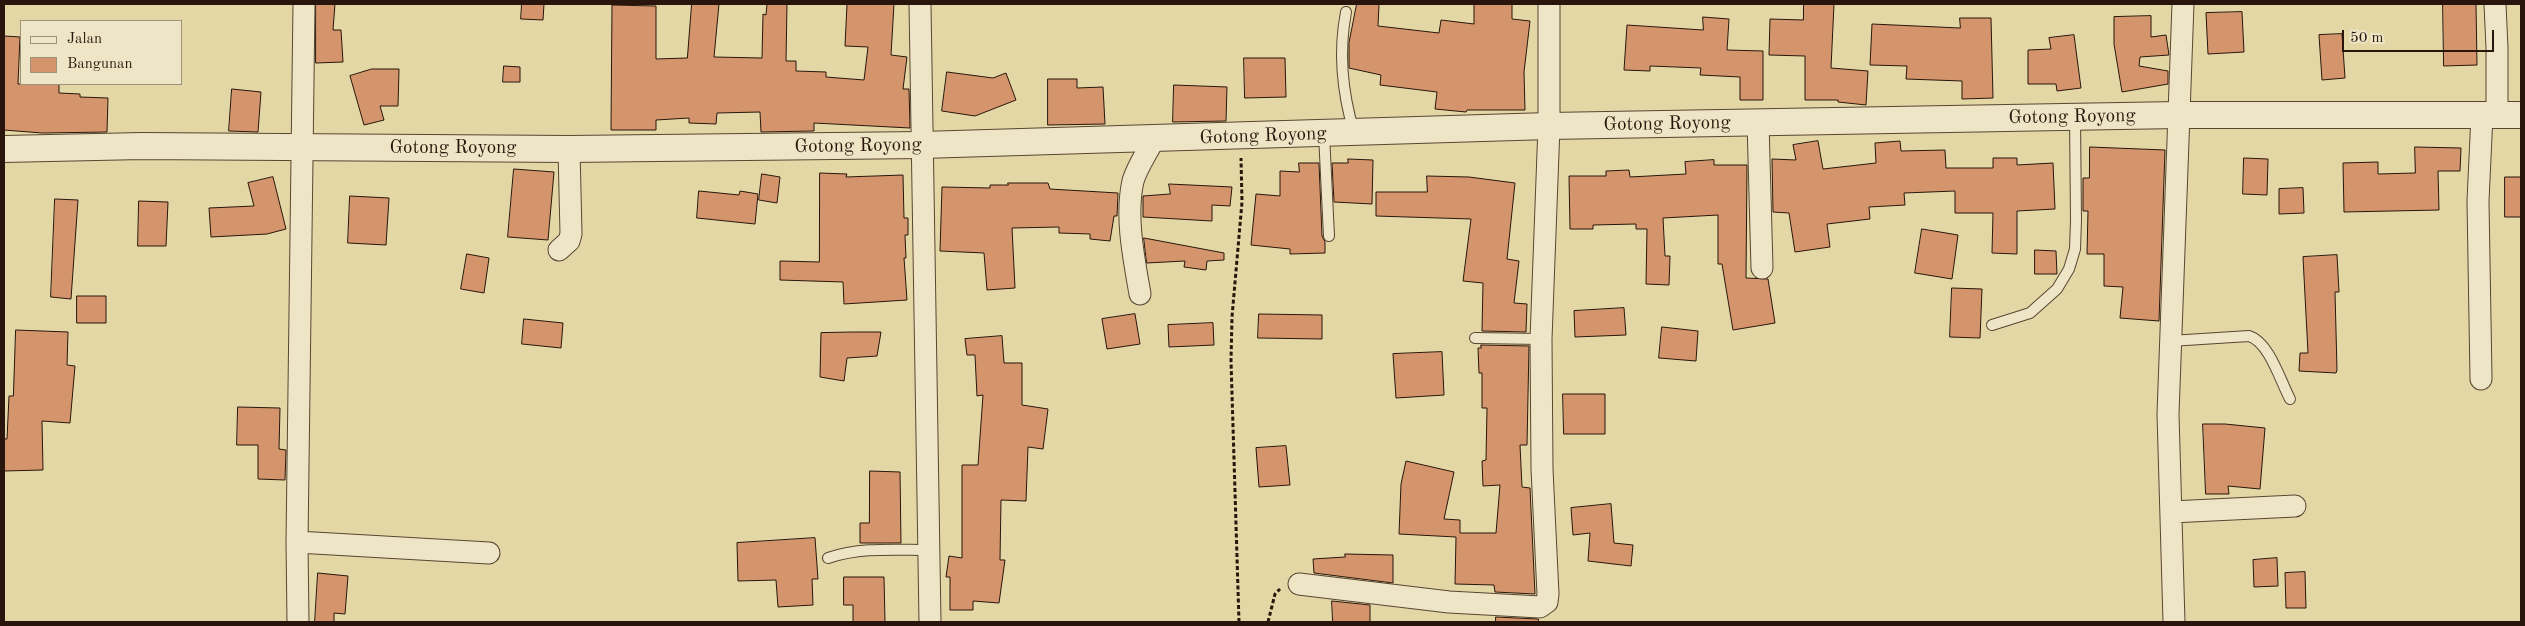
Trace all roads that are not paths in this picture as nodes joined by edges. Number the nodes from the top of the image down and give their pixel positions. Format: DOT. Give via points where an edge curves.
graph roads {
  1 [pos="304,4"];
  2 [pos="920,4"];
  3 [pos="1549,4"];
  4 [pos="2183,4"];
  5 [pos="2495,4"];
  6 [pos="1346,12"];
  7 [pos="2178,115"];
  8 [pos="2500,115"];
  9 [pos="2075,117"];
  10 [pos="1758,122"];
  11 [pos="1550,126"];
  12 [pos="1354,133"];
  13 [pos="1324,134"];
  14 [pos="1154,139"];
  15 [pos="922,145"];
  16 [pos="300,148"];
  17 [pos="4,149"];
  18 [pos="569,149"];
  19 [pos="1329,236"];
  20 [pos="559,250"];
  21 [pos="1762,268"];
  22 [pos="1140,294"];
  23 [pos="1992,325"];
  24 [pos="1474,338"];
  25 [pos="1541,339"];
  26 [pos="2170,341"];
  27 [pos="2481,379"];
  28 [pos="2290,399"];
  29 [pos="2295,506"];
  30 [pos="2171,512"];
  31 [pos="297,542"];
  32 [pos="928,550"];
  33 [pos="489,553"];
  34 [pos="828,558"];
  35 [pos="1298,584"];
  36 [pos="298,622"];
  37 [pos="930,622"];
  38 [pos="2174,622"];
  1 -- 16 [label="street"];
  2 -- 15 [label="street"];
  3 -- 11 [label="street"];
  4 -- 7 [label="street"];
  5 -- 8 [label="street"];
  6 -- 12 [label="lane" via="1341,38 1342,76"];
  7 -- 8 [label="street, Gotong Royong"];
  7 -- 9 [label="street, Gotong Royong"];
  7 -- 26 [label="street"];
  8 -- 27 [label="street" via="2478,201"];
  9 -- 10 [label="street, Gotong Royong"];
  9 -- 23 [label="lane" via="2075,248 2069,269 2057,289 2030,313"];
  10 -- 11 [label="street, Gotong Royong"];
  10 -- 21 [label="street"];
  11 -- 12 [label="street, Gotong Royong"];
  11 -- 25 [label="street"];
  12 -- 13 [label="street, Gotong Royong"];
  13 -- 14 [label="street, Gotong Royong"];
  13 -- 19 [label="lane"];
  14 -- 15 [label="street, Gotong Royong"];
  14 -- 22 [label="street" via="1137,170 1131,196 1133,255"];
  15 -- 18 [label="street, Gotong Royong"];
  15 -- 32 [label="street"];
  16 -- 17 [label="street, Gotong Royong" via="142,146"];
  16 -- 18 [label="street, Gotong Royong"];
  16 -- 31 [label="street"];
  18 -- 20 [label="street" via="571,234 569,241"];
  24 -- 25 [label="lane"];
  25 -- 35 [label="street" via="1546,602 1540,607 1449,602"];
  26 -- 28 [label="lane" via="2249,336 2258,339 2268,352"];
  26 -- 30 [label="street"];
  29 -- 30 [label="street"];
  30 -- 38 [label="street"];
  31 -- 33 [label="street"];
  31 -- 36 [label="street"];
  32 -- 34 [label="lane" via="871,550"];
  32 -- 37 [label="street"];
}
